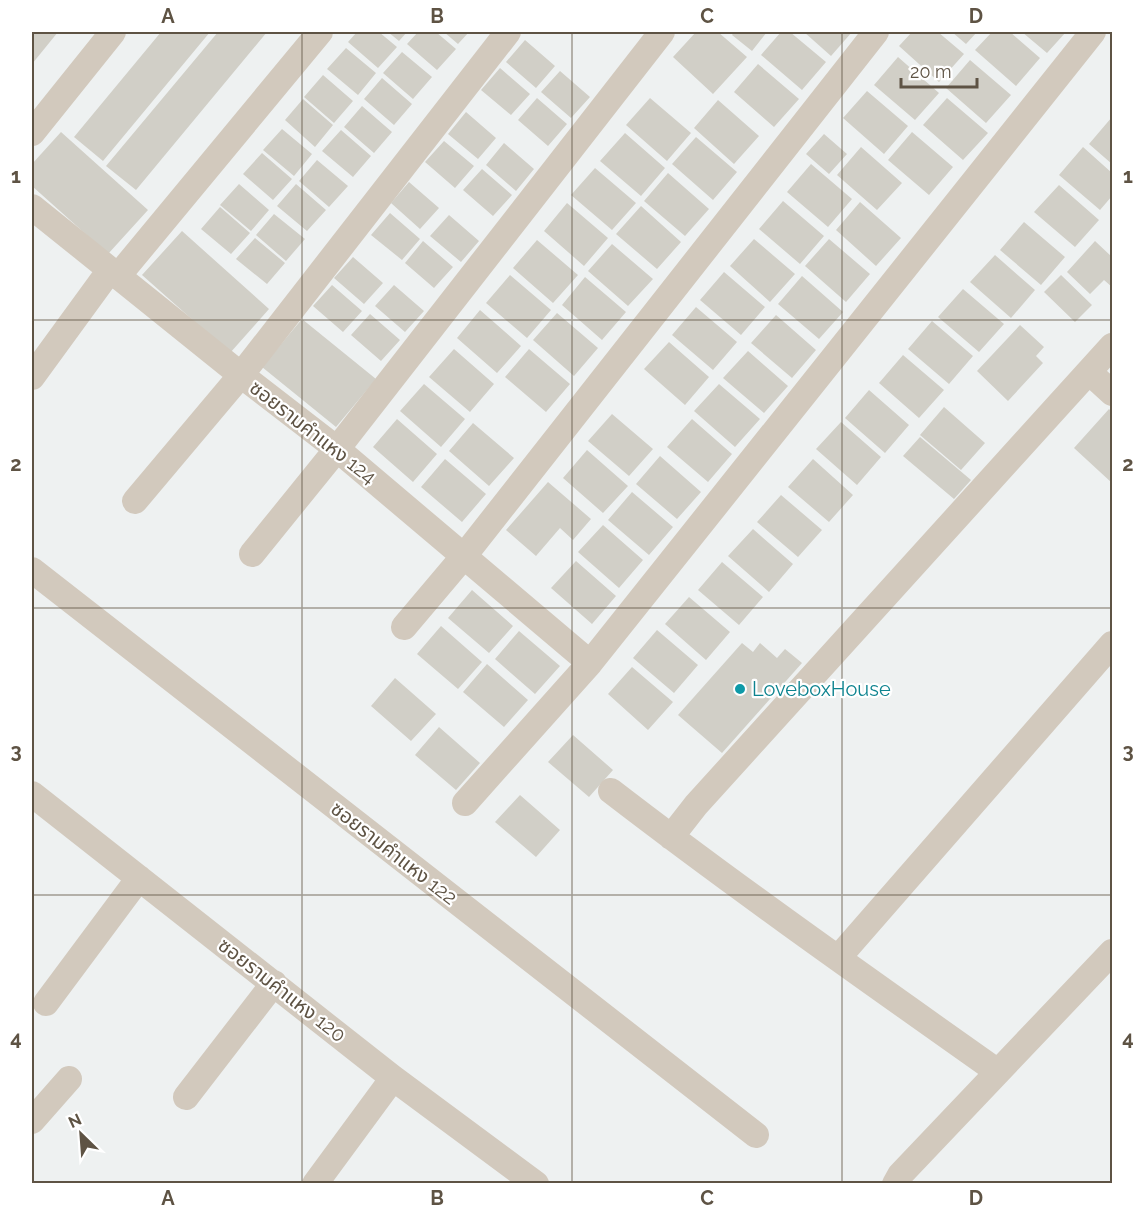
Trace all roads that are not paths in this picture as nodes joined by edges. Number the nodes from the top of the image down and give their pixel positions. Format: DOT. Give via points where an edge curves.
graph roads {
  1 [pos="113,32"];
  2 [pos="320,32"];
  3 [pos="507,32"];
  4 [pos="662,32"];
  5 [pos="876,32"];
  6 [pos="1093,32"];
  7 [pos="32,133"];
  8 [pos="32,207"];
  9 [pos="114,273"];
  10 [pos="1113,346"];
  11 [pos="1089,372"];
  12 [pos="241,375"];
  13 [pos="32,377"];
  14 [pos="1113,393"];
  15 [pos="337,449"];
  16 [pos="135,501"];
  17 [pos="252,554"];
  18 [pos="464,556"];
  19 [pos="32,570"];
  20 [pos="404,627"];
  21 [pos="1113,644"];
  22 [pos="590,663"];
  23 [pos="611,791"];
  24 [pos="32,794"];
  25 [pos="465,803"];
  26 [pos="671,837"];
  27 [pos="139,878"];
  28 [pos="1113,952"];
  29 [pos="838,958"];
  30 [pos="274,983"];
  31 [pos="46,1003"];
  32 [pos="998,1072"];
  33 [pos="393,1078"];
  34 [pos="69,1079"];
  35 [pos="186,1097"];
  36 [pos="32,1121"];
  37 [pos="756,1135"];
  38 [pos="518,1178"];
  39 [pos="902,1181"];
  40 [pos="315,1184"];
  1 -- 7 [label="street"];
  2 -- 9 [label="street"];
  3 -- 12 [label="street"];
  4 -- 15 [label="street"];
  5 -- 18 [label="street"];
  6 -- 22 [label="street"];
  8 -- 9 [label="street, ซอยรามคำแหง 124"];
  9 -- 12 [label="street, ซอยรามคำแหง 124"];
  9 -- 13 [label="street"];
  10 -- 11 [label="street"];
  11 -- 14 [label="street"];
  11 -- 26 [label="street"];
  12 -- 15 [label="street, ซอยรามคำแหง 124"];
  12 -- 16 [label="street"];
  15 -- 17 [label="street"];
  15 -- 18 [label="street, ซอยรามคำแหง 124"];
  18 -- 20 [label="street"];
  18 -- 22 [label="street, ซอยรามคำแหง 124"];
  19 -- 37 [label="street, ซอยรามคำแหง 122"];
  21 -- 29 [label="street"];
  22 -- 25 [label="street"];
  23 -- 26 [label="street"];
  24 -- 27 [label="street, ซอยรามคำแหง 120"];
  26 -- 29 [label="street"];
  27 -- 30 [label="street, ซอยรามคำแหง 120"];
  27 -- 31 [label="street"];
  28 -- 32 [label="street"];
  29 -- 32 [label="street"];
  30 -- 33 [label="street, ซอยรามคำแหง 120"];
  30 -- 35 [label="street"];
  32 -- 39 [label="street"];
  33 -- 38 [label="street, ซอยรามคำแหง 120"];
  33 -- 40 [label="street"];
  34 -- 36 [label="street"];
}
